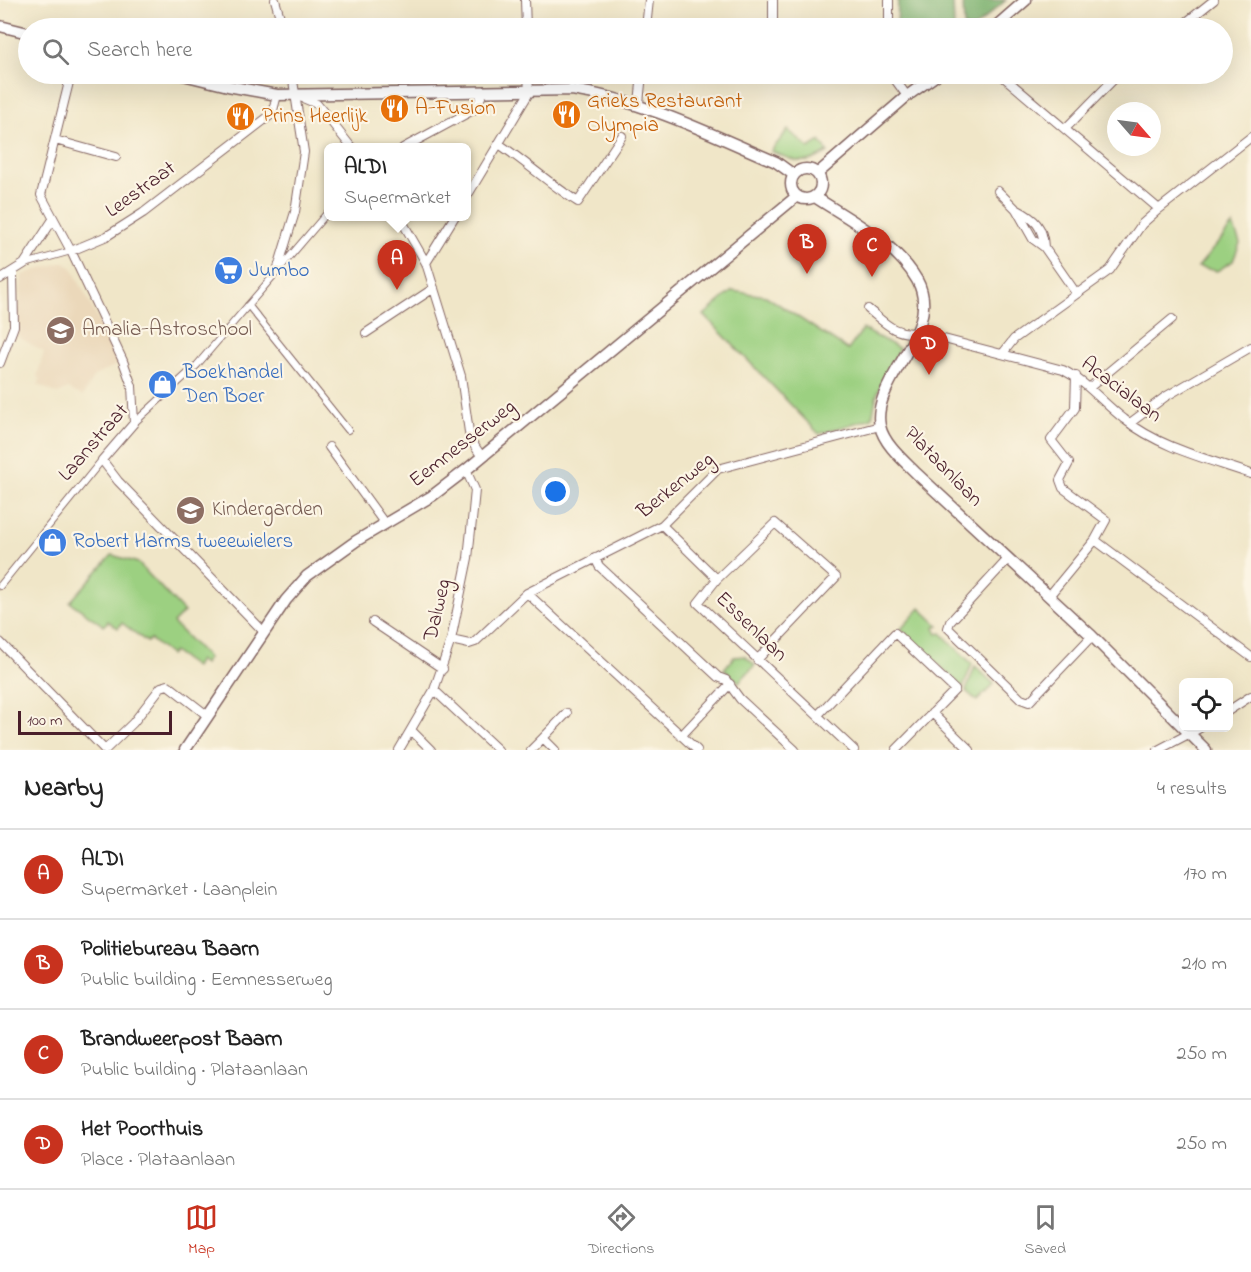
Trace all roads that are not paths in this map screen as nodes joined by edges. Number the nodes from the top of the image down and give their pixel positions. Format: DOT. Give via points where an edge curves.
graph roads {
  1 [pos="275,0"];
  2 [pos="525,0"];
  3 [pos="649,0"];
  4 [pos="773,0"];
  5 [pos="890,0"];
  6 [pos="1026,0"];
  7 [pos="1214,0"];
  8 [pos="280,18"];
  9 [pos="526,18"];
  10 [pos="647,18"];
  11 [pos="773,18"];
  12 [pos="889,18"];
  13 [pos="1005,18"];
  14 [pos="1192,18"];
  15 [pos="0,26"];
  16 [pos="18,30"];
  17 [pos="68,84"];
  18 [pos="226,84"];
  19 [pos="293,84"];
  20 [pos="529,84"];
  21 [pos="641,84"];
  22 [pos="898,84"];
  23 [pos="924,84"];
  24 [pos="1012,84"];
  25 [pos="1109,84"];
  26 [pos="483,93"];
  27 [pos="529,93"];
  28 [pos="277,95"];
  29 [pos="295,95"];
  30 [pos="907,96"];
  31 [pos="639,104"];
  32 [pos="1065,129"];
  33 [pos="622,136"];
  34 [pos="1251,137"];
  35 [pos="54,140"];
  36 [pos="349,143"];
  37 [pos="411,143"];
  38 [pos="499,144"];
  39 [pos="116,157"];
  40 [pos="817,174"];
  41 [pos="794,175"];
  42 [pos="471,190"];
  43 [pos="998,191"];
  44 [pos="797,196"];
  45 [pos="815,197"];
  46 [pos="1017,209"];
  47 [pos="1159,209"];
  48 [pos="324,217"];
  49 [pos="52,221"];
  50 [pos="402,221"];
  51 [pos="452,221"];
  52 [pos="1044,247"];
  53 [pos="71,251"];
  54 [pos="426,263"];
  55 [pos="24,264"];
  56 [pos="277,271"];
  57 [pos="13,273"];
  58 [pos="0,279"];
  59 [pos="434,288"];
  60 [pos="1076,293"];
  61 [pos="248,305"];
  62 [pos="868,309"];
  63 [pos="1172,319"];
  64 [pos="917,332"];
  65 [pos="366,333"];
  66 [pos="1251,347"];
  67 [pos="1003,353"];
  68 [pos="0,363"];
  69 [pos="1076,376"];
  70 [pos="1089,388"];
  71 [pos="134,423"];
  72 [pos="1130,423"];
  73 [pos="880,426"];
  74 [pos="348,430"];
  75 [pos="329,447"];
  76 [pos="482,457"];
  77 [pos="102,460"];
  78 [pos="466,470"];
  79 [pos="1251,474"];
  80 [pos="385,524"];
  81 [pos="662,525"];
  82 [pos="1095,540"];
  83 [pos="595,558"];
  84 [pos="1008,559"];
  85 [pos="717,579"];
  86 [pos="0,586"];
  87 [pos="528,593"];
  88 [pos="1049,596"];
  89 [pos="373,622"];
  90 [pos="264,632"];
  91 [pos="1092,636"];
  92 [pos="451,640"];
  93 [pos="0,642"];
  94 [pos="1251,657"];
  95 [pos="758,660"];
  96 [pos="443,669"];
  97 [pos="730,684"];
  98 [pos="434,690"];
  99 [pos="1251,696"];
  100 [pos="1233,708"];
  101 [pos="567,713"];
  102 [pos="933,713"];
  103 [pos="818,715"];
  104 [pos="208,716"];
  105 [pos="412,731"];
  106 [pos="1189,733"];
  107 [pos="681,736"];
  108 [pos="543,738"];
  109 [pos="105,750"];
  110 [pos="185,750"];
  111 [pos="399,750"];
  112 [pos="431,750"];
  113 [pos="498,750"];
  114 [pos="531,750"];
  115 [pos="555,750"];
  116 [pos="697,750"];
  117 [pos="795,750"];
  118 [pos="854,750"];
  119 [pos="896,750"];
  120 [pos="970,750"];
  121 [pos="1158,750"];
  122 [pos="1206,750"];
  1 -- 8 [label="street"];
  2 -- 9 [label="street"];
  3 -- 10 [label="street"];
  4 -- 11 [label="street"];
  5 -- 12 [label="street"];
  6 -- 13 [label="street"];
  7 -- 14 [label="street"];
  15 -- 16 [label="street"];
  17 -- 35 [label="street"];
  18 -- 28 [label="street"];
  19 -- 29 [label="street"];
  20 -- 27 [label="street"];
  21 -- 31 [label="street"];
  22 -- 30 [label="street"];
  23 -- 30 [label="street"];
  24 -- 32 [label="street"];
  25 -- 32 [label="street"];
  26 -- 27 [label="street"];
  26 -- 29 [label="street"];
  26 -- 37 [label="street" via="475,109"];
  27 -- 31 [label="street" via="572,90"];
  27 -- 38 [label="street"];
  28 -- 29 [label="street"];
  28 -- 53 [label="street, Leestraat" via="272,114 143,213 107,236"];
  29 -- 36 [label="street" via="317,104"];
  29 -- 56 [label="street" via="303,132 302,169 295,212"];
  30 -- 40 [label="street"];
  31 -- 41 [label="street" via="776,162"];
  32 -- 47 [label="street"];
  33 -- 38 [label="street" via="578,202"];
  34 -- 47 [label="street"];
  35 -- 39 [label="street"];
  35 -- 49 [label="street" via="41,195"];
  38 -- 42 [label="street"];
  40 -- 41 [label="street" via="808,169"];
  40 -- 45 [label="street" via="822,186"];
  41 -- 44 [label="street" via="792,184"];
  43 -- 46 [label="street"];
  44 -- 45 [label="street"];
  44 -- 76 [label="street, Eemnesserweg"];
  45 -- 64 [label="street, Plataanlaan" via="883,242 918,281 923,300"];
  46 -- 52 [label="street" via="1033,239"];
  46 -- 52 [label="street" via="1035,219 1044,232"];
  47 -- 60 [label="street" via="1142,224 1110,270"];
  48 -- 56 [label="street, Laanstraat"];
  49 -- 53 [label="street"];
  49 -- 55 [label="street"];
  50 -- 54 [label="street"];
  51 -- 54 [label="street"];
  52 -- 60 [label="street"];
  53 -- 55 [label="street, Leestraat"];
  53 -- 71 [label="street" via="128,373"];
  54 -- 59 [label="street"];
  55 -- 57 [label="street, Leestraat"];
  56 -- 61 [label="street, Laanstraat"];
  57 -- 58 [label="street, Leestraat"];
  57 -- 68 [label="street" via="14,326"];
  59 -- 65 [label="street"];
  59 -- 76 [label="street" via="461,376 470,439"];
  60 -- 67 [label="street" via="1014,339"];
  61 -- 71 [label="street, Laanstraat" via="197,364"];
  61 -- 74 [label="street"];
  62 -- 64 [label="street, Acacialaan" via="895,331"];
  63 -- 70 [label="street"];
  64 -- 67 [label="street, Acacialaan"];
  64 -- 73 [label="street, Plataanlaan" via="888,386"];
  66 -- 72 [label="street" via="1165,397"];
  67 -- 69 [label="street, Acacialaan"];
  69 -- 70 [label="street, Acacialaan"];
  69 -- 82 [label="street" via="1075,408 1051,440 1070,462 1060,480 1062,488 1106,520"];
  70 -- 72 [label="street, Acacialaan"];
  71 -- 77 [label="street, Laanstraat"];
  72 -- 79 [label="street, Acacialaan" via="1182,451"];
  73 -- 81 [label="street, Berkenweg" via="718,470"];
  73 -- 84 [label="street, Plataanlaan" via="898,455"];
  75 -- 80 [label="street"];
  76 -- 78 [label="street, Eemnesserweg"];
  77 -- 86 [label="street, Laanstraat"];
  77 -- 90 [label="street"];
  78 -- 80 [label="street, Eemnesserweg"];
  78 -- 92 [label="street, Dalweg" via="475,490 468,558"];
  80 -- 90 [label="street, Eemnesserweg" via="327,559 307,576"];
  81 -- 83 [label="street, Berkenweg"];
  81 -- 85 [label="street, Essenlaan"];
  82 -- 88 [label="street"];
  82 -- 94 [label="street"];
  83 -- 87 [label="street, Berkenweg"];
  83 -- 97 [label="street" via="709,669"];
  84 -- 88 [label="street, Plataanlaan"];
  84 -- 91 [label="street" via="948,628 1021,699 1029,702"];
  85 -- 95 [label="street, Essenlaan" via="698,603"];
  85 -- 95 [label="street" via="775,523 836,577"];
  87 -- 92 [label="street, Berkenweg" via="476,642"];
  87 -- 107 [label="street"];
  88 -- 91 [label="street, Plataanlaan"];
  89 -- 96 [label="street"];
  90 -- 104 [label="street, Eemnesserweg"];
  91 -- 106 [label="street, Plataanlaan"];
  92 -- 96 [label="street, Dalweg"];
  93 -- 109 [label="street"];
  95 -- 103 [label="street, Essenlaan"];
  96 -- 98 [label="street, Dalweg"];
  97 -- 107 [label="street"];
  97 -- 117 [label="street" via="740,699"];
  98 -- 105 [label="street, Dalweg"];
  98 -- 113 [label="street"];
  99 -- 100 [label="street"];
  101 -- 108 [label="street"];
  102 -- 103 [label="street" via="955,690 895,633"];
  102 -- 119 [label="street"];
  102 -- 120 [label="street"];
  103 -- 118 [label="street, Essenlaan"];
  104 -- 109 [label="street" via="168,685 161,687"];
  104 -- 110 [label="street, Eemnesserweg"];
  105 -- 111 [label="street, Dalweg"];
  105 -- 112 [label="street"];
  106 -- 121 [label="street"];
  106 -- 122 [label="street, Plataanlaan"];
  107 -- 116 [label="street"];
  108 -- 114 [label="street"];
  108 -- 115 [label="street"];
}
